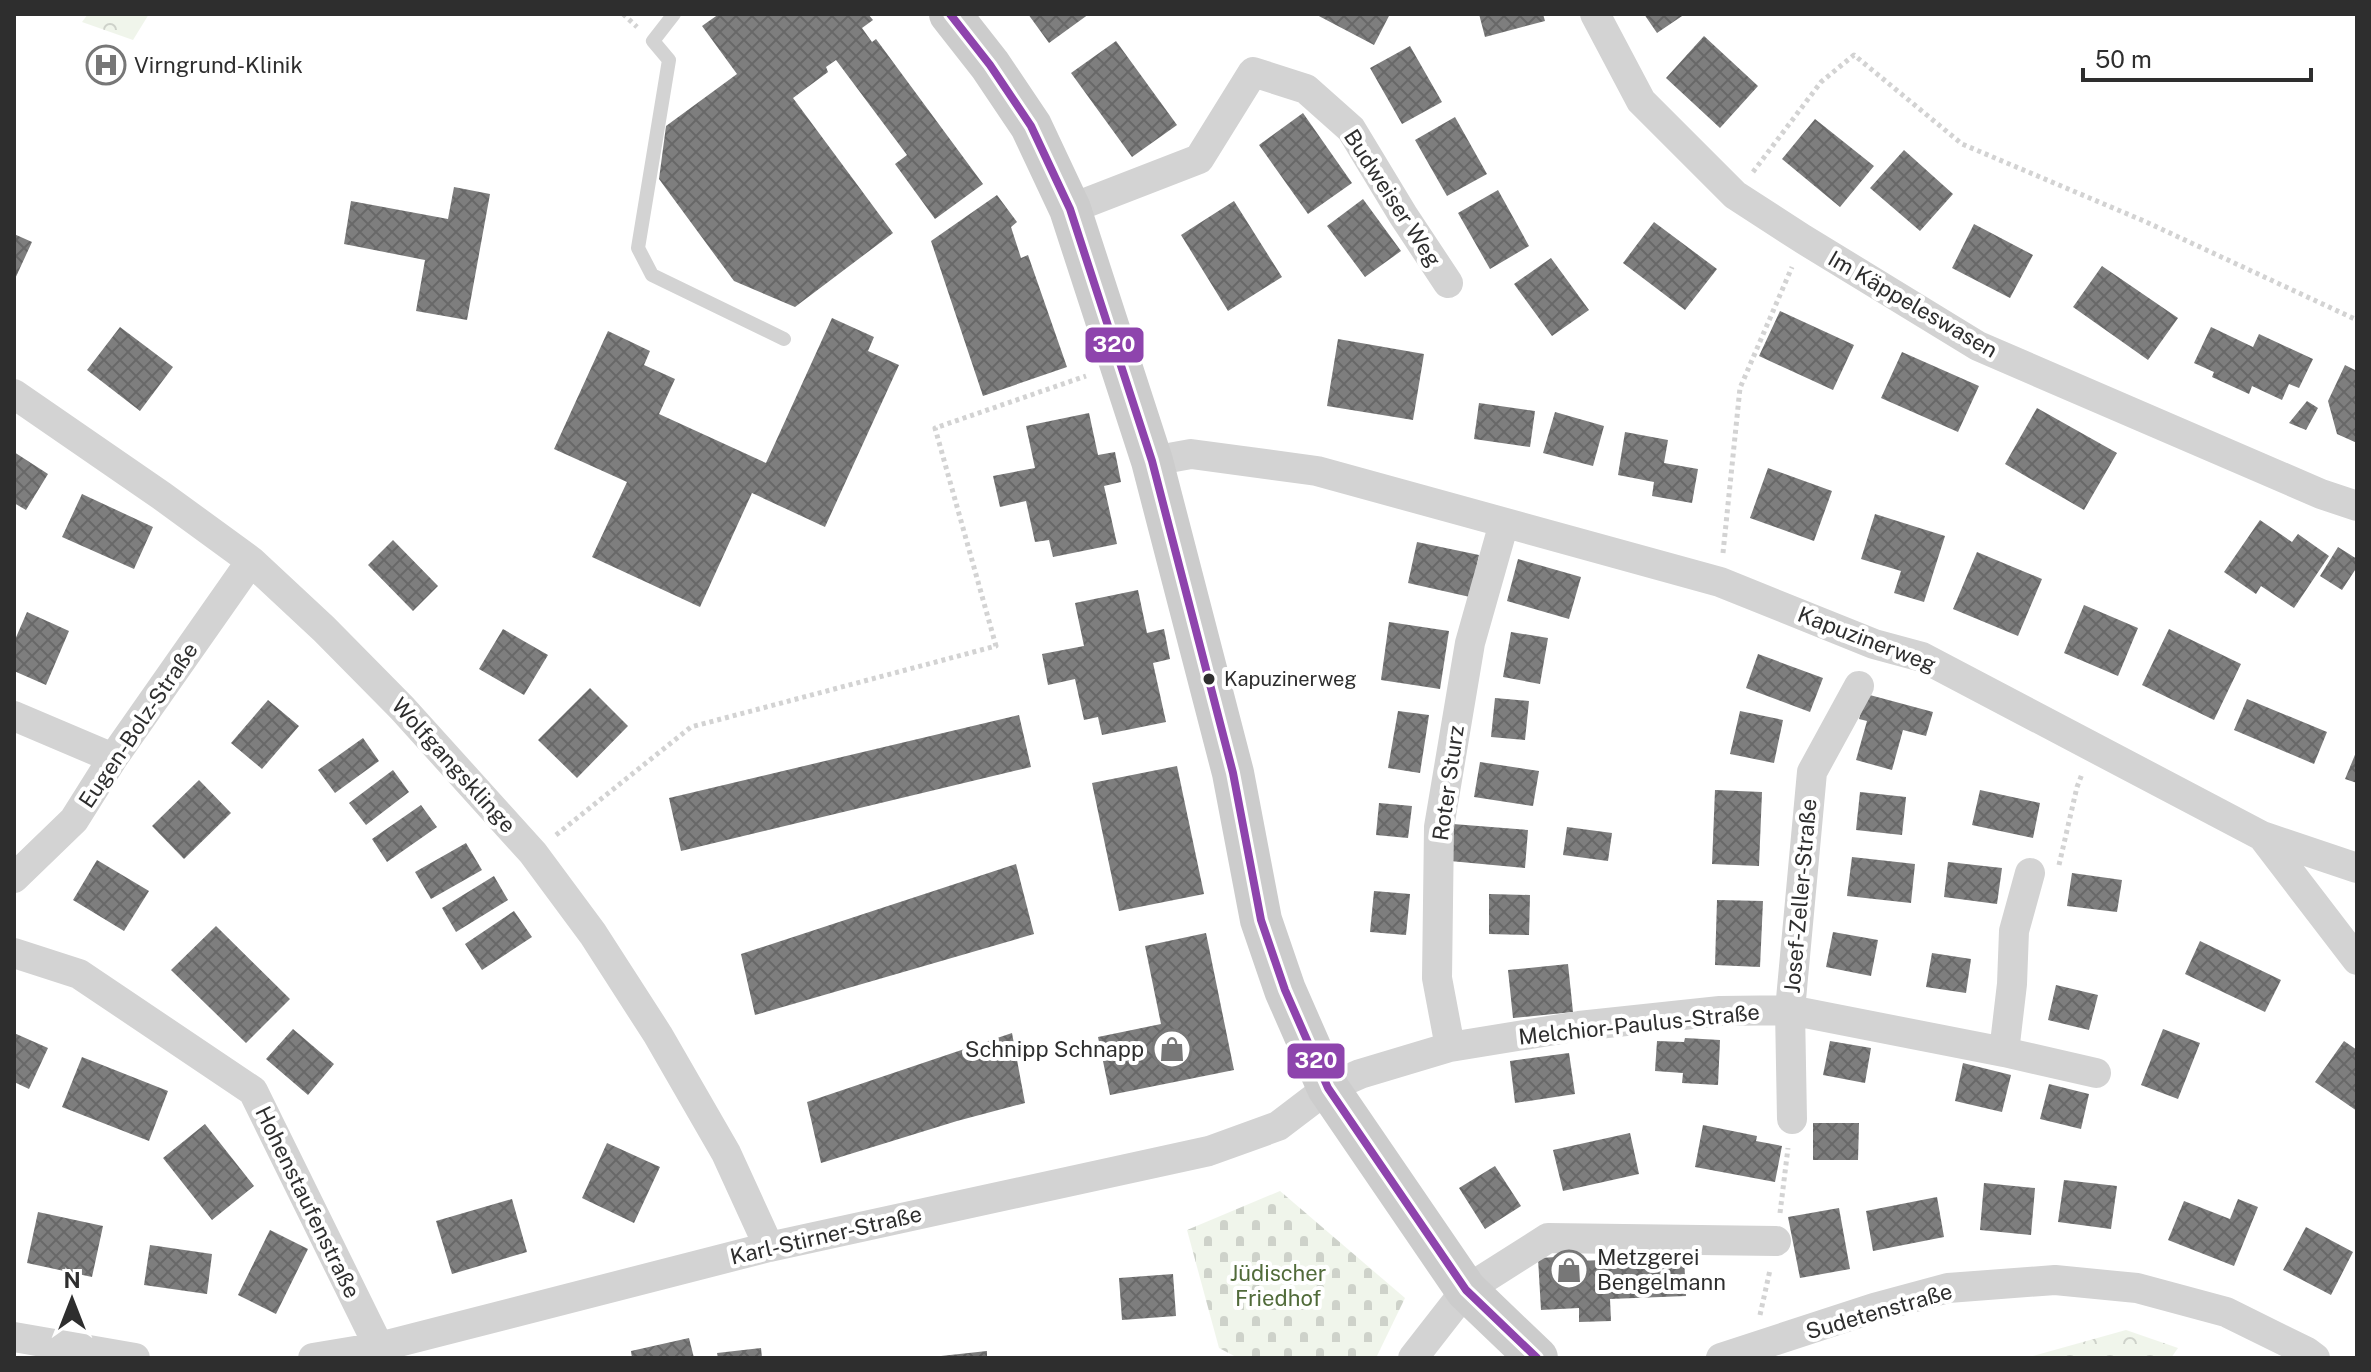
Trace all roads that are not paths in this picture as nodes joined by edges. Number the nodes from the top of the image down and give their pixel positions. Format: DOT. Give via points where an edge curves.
graph roads {
  1 [pos="674,14"];
  2 [pos="950,14"];
  3 [pos="1595,14"];
  4 [pos="1070,209"];
  5 [pos="1448,283"];
  6 [pos="784,339"];
  7 [pos="14,394"];
  8 [pos="1152,461"];
  9 [pos="2357,506"];
  10 [pos="1504,523"];
  11 [pos="251,561"];
  12 [pos="1859,686"];
  13 [pos="14,716"];
  14 [pos="113,758"];
  15 [pos="2262,836"];
  16 [pos="2357,868"];
  17 [pos="2030,873"];
  18 [pos="14,878"];
  19 [pos="14,953"];
  20 [pos="2357,960"];
  21 [pos="1790,1010"];
  22 [pos="1450,1047"];
  23 [pos="2004,1052"];
  24 [pos="2096,1073"];
  25 [pos="1328,1088"];
  26 [pos="1792,1119"];
  27 [pos="1776,1241"];
  28 [pos="769,1247"];
  29 [pos="1466,1290"];
  30 [pos="14,1337"];
  31 [pos="379,1347"];
  32 [pos="135,1358"];
  33 [pos="313,1358"];
  34 [pos="1413,1358"];
  35 [pos="1537,1358"];
  36 [pos="1721,1358"];
  37 [pos="2315,1358"];
  1 -- 6 [label="lane" via="653,41 669,60 638,248 652,275"];
  2 -- 4 [label="street" via="1031,126"];
  3 -- 9 [label="street, Im Käppeleswasen" via="1641,101 1735,195 1803,239 1978,346"];
  4 -- 5 [label="street, Budweiser Weg" via="1199,159 1253,72 1306,89 1351,129"];
  4 -- 8 [label="street"];
  7 -- 11 [label="street, Wolfgangsklinge"];
  8 -- 10 [label="street, Kapuzinerweg" via="1191,454 1317,471"];
  8 -- 25 [label="street" via="1233,773 1261,920"];
  10 -- 15 [label="street, Kapuzinerweg" via="1720,582 1874,644 1922,657"];
  10 -- 22 [label="street, Roter Sturz" via="1470,643 1439,827 1437,978"];
  11 -- 14 [label="street, Eugen-Bolz-Straße"];
  11 -- 28 [label="street, Wolfgangsklinge" via="402,708 533,853 658,1035 726,1153"];
  12 -- 21 [label="street, Josef-Zeller-Straße" via="1812,772"];
  13 -- 14 [label="street"];
  14 -- 18 [label="street, Eugen-Bolz-Straße" via="74,820"];
  15 -- 16 [label="street"];
  15 -- 20 [label="street, Kapuzinerweg"];
  17 -- 23 [label="street" via="2014,931"];
  19 -- 31 [label="street, Hohenstaufenstraße" via="79,974 253,1091"];
  21 -- 22 [label="street, Melchior-Paulus-Straße" via="1720,1011 1579,1026"];
  21 -- 23 [label="street, Melchior-Paulus-Straße"];
  21 -- 26 [label="street, Josef-Zeller-Straße"];
  22 -- 25 [label="street, Melchior-Paulus-Straße"];
  23 -- 24 [label="street, Melchior-Paulus-Straße"];
  25 -- 28 [label="street, Karl-Stirner-Straße" via="1278,1126 1209,1151"];
  25 -- 29 [label="street"];
  27 -- 29 [label="street" via="1548,1238"];
  28 -- 31 [label="street, Karl-Stirner-Straße"];
  29 -- 34 [label="street"];
  29 -- 35 [label="street"];
  30 -- 32 [label="street"];
  31 -- 33 [label="street, Karl-Stirner-Straße"];
  36 -- 37 [label="street, Sudetenstraße" via="1948,1288 2055,1280 2137,1288 2226,1312"];
}
